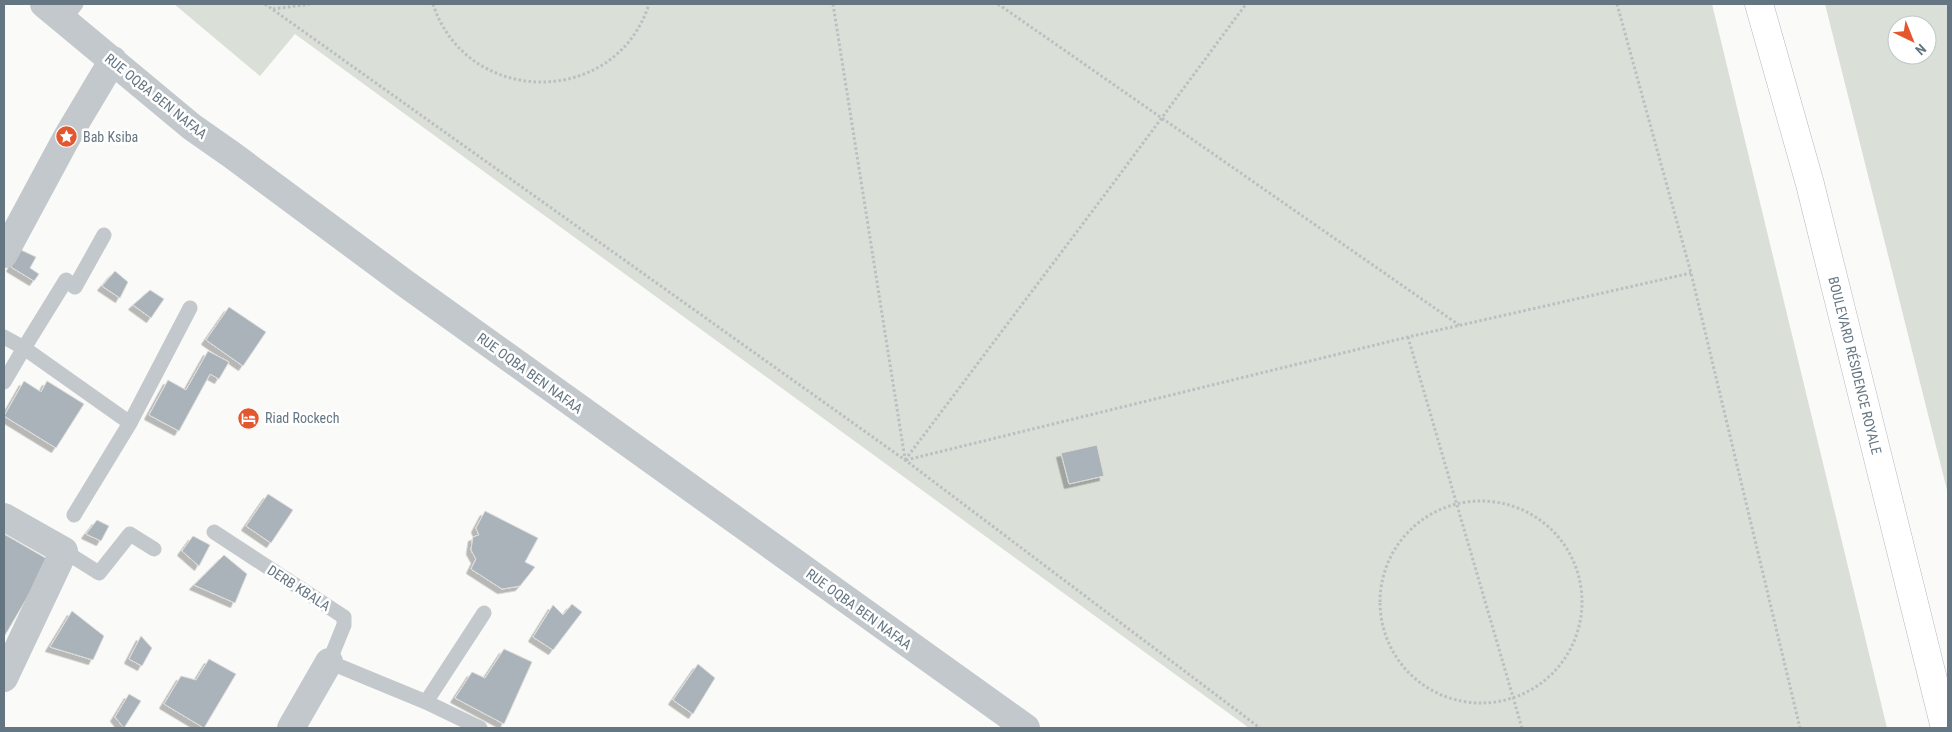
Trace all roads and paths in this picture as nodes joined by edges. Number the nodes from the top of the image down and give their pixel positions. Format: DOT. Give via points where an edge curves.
graph roads {
  1 [pos="265,4"];
  2 [pos="310,4"];
  3 [pos="433,4"];
  4 [pos="649,4"];
  5 [pos="833,4"];
  6 [pos="998,4"];
  7 [pos="1246,4"];
  8 [pos="1617,4"];
  9 [pos="1759,4"];
  10 [pos="61,9"];
  11 [pos="273,10"];
  12 [pos="112,60"];
  13 [pos="1162,117"];
  14 [pos="104,236"];
  15 [pos="4,254"];
  16 [pos="1690,273"];
  17 [pos="190,308"];
  18 [pos="1460,325"];
  19 [pos="4,337"];
  20 [pos="1408,337"];
  21 [pos="24,348"];
  22 [pos="4,382"];
  23 [pos="130,423"];
  24 [pos="905,460"];
  25 [pos="1457,502"];
  26 [pos="74,514"];
  27 [pos="4,517"];
  28 [pos="214,532"];
  29 [pos="154,550"];
  30 [pos="64,551"];
  31 [pos="484,613"];
  32 [pos="329,662"];
  33 [pos="4,675"];
  34 [pos="1515,698"];
  35 [pos="426,702"];
  36 [pos="291,728"];
  37 [pos="480,728"];
  38 [pos="1026,728"];
  39 [pos="1260,728"];
  40 [pos="1522,728"];
  41 [pos="1800,728"];
  42 [pos="1945,728"];
  1 -- 11 [label="path"];
  2 -- 11 [label="path"];
  3 -- 4 [label="path" via="442,25 469,57 487,69 526,82 568,79 607,62 636,32"];
  5 -- 24 [label="path"];
  6 -- 13 [label="path"];
  7 -- 13 [label="path"];
  8 -- 16 [label="path"];
  9 -- 42 [label="main road, BOULEVARD RÉSIDENCE ROYALE" via="1810,184"];
  10 -- 12 [label="street, RUE OQBA BEN NAFAA"];
  11 -- 24 [label="path"];
  12 -- 15 [label="street"];
  12 -- 38 [label="street, RUE OQBA BEN NAFAA" via="192,128"];
  13 -- 18 [label="path"];
  13 -- 24 [label="path"];
  14 -- 21 [label="lane" via="75,287 66,280"];
  16 -- 18 [label="path"];
  16 -- 41 [label="path"];
  17 -- 23 [label="lane"];
  18 -- 20 [label="path"];
  19 -- 21 [label="lane"];
  20 -- 24 [label="path"];
  20 -- 25 [label="path"];
  21 -- 22 [label="lane"];
  21 -- 23 [label="lane"];
  23 -- 26 [label="lane"];
  24 -- 39 [label="path"];
  25 -- 34 [label="path"];
  25 -- 34 [label="path" via="1477,499 1509,503 1538,516 1561,539 1577,566 1583,598 1579,630 1565,659 1543,682"];
  25 -- 34 [label="path" via="1415,524 1392,551 1380,584 1380,620 1392,653 1414,680 1445,698 1480,704"];
  27 -- 30 [label="street"];
  28 -- 32 [label="lane, DERB KBALA" via="344,617 344,626"];
  29 -- 30 [label="lane" via="130,534 99,573"];
  30 -- 33 [label="street"];
  31 -- 35 [label="lane"];
  32 -- 35 [label="lane"];
  32 -- 36 [label="street"];
  34 -- 40 [label="path"];
  35 -- 37 [label="lane"];
}
